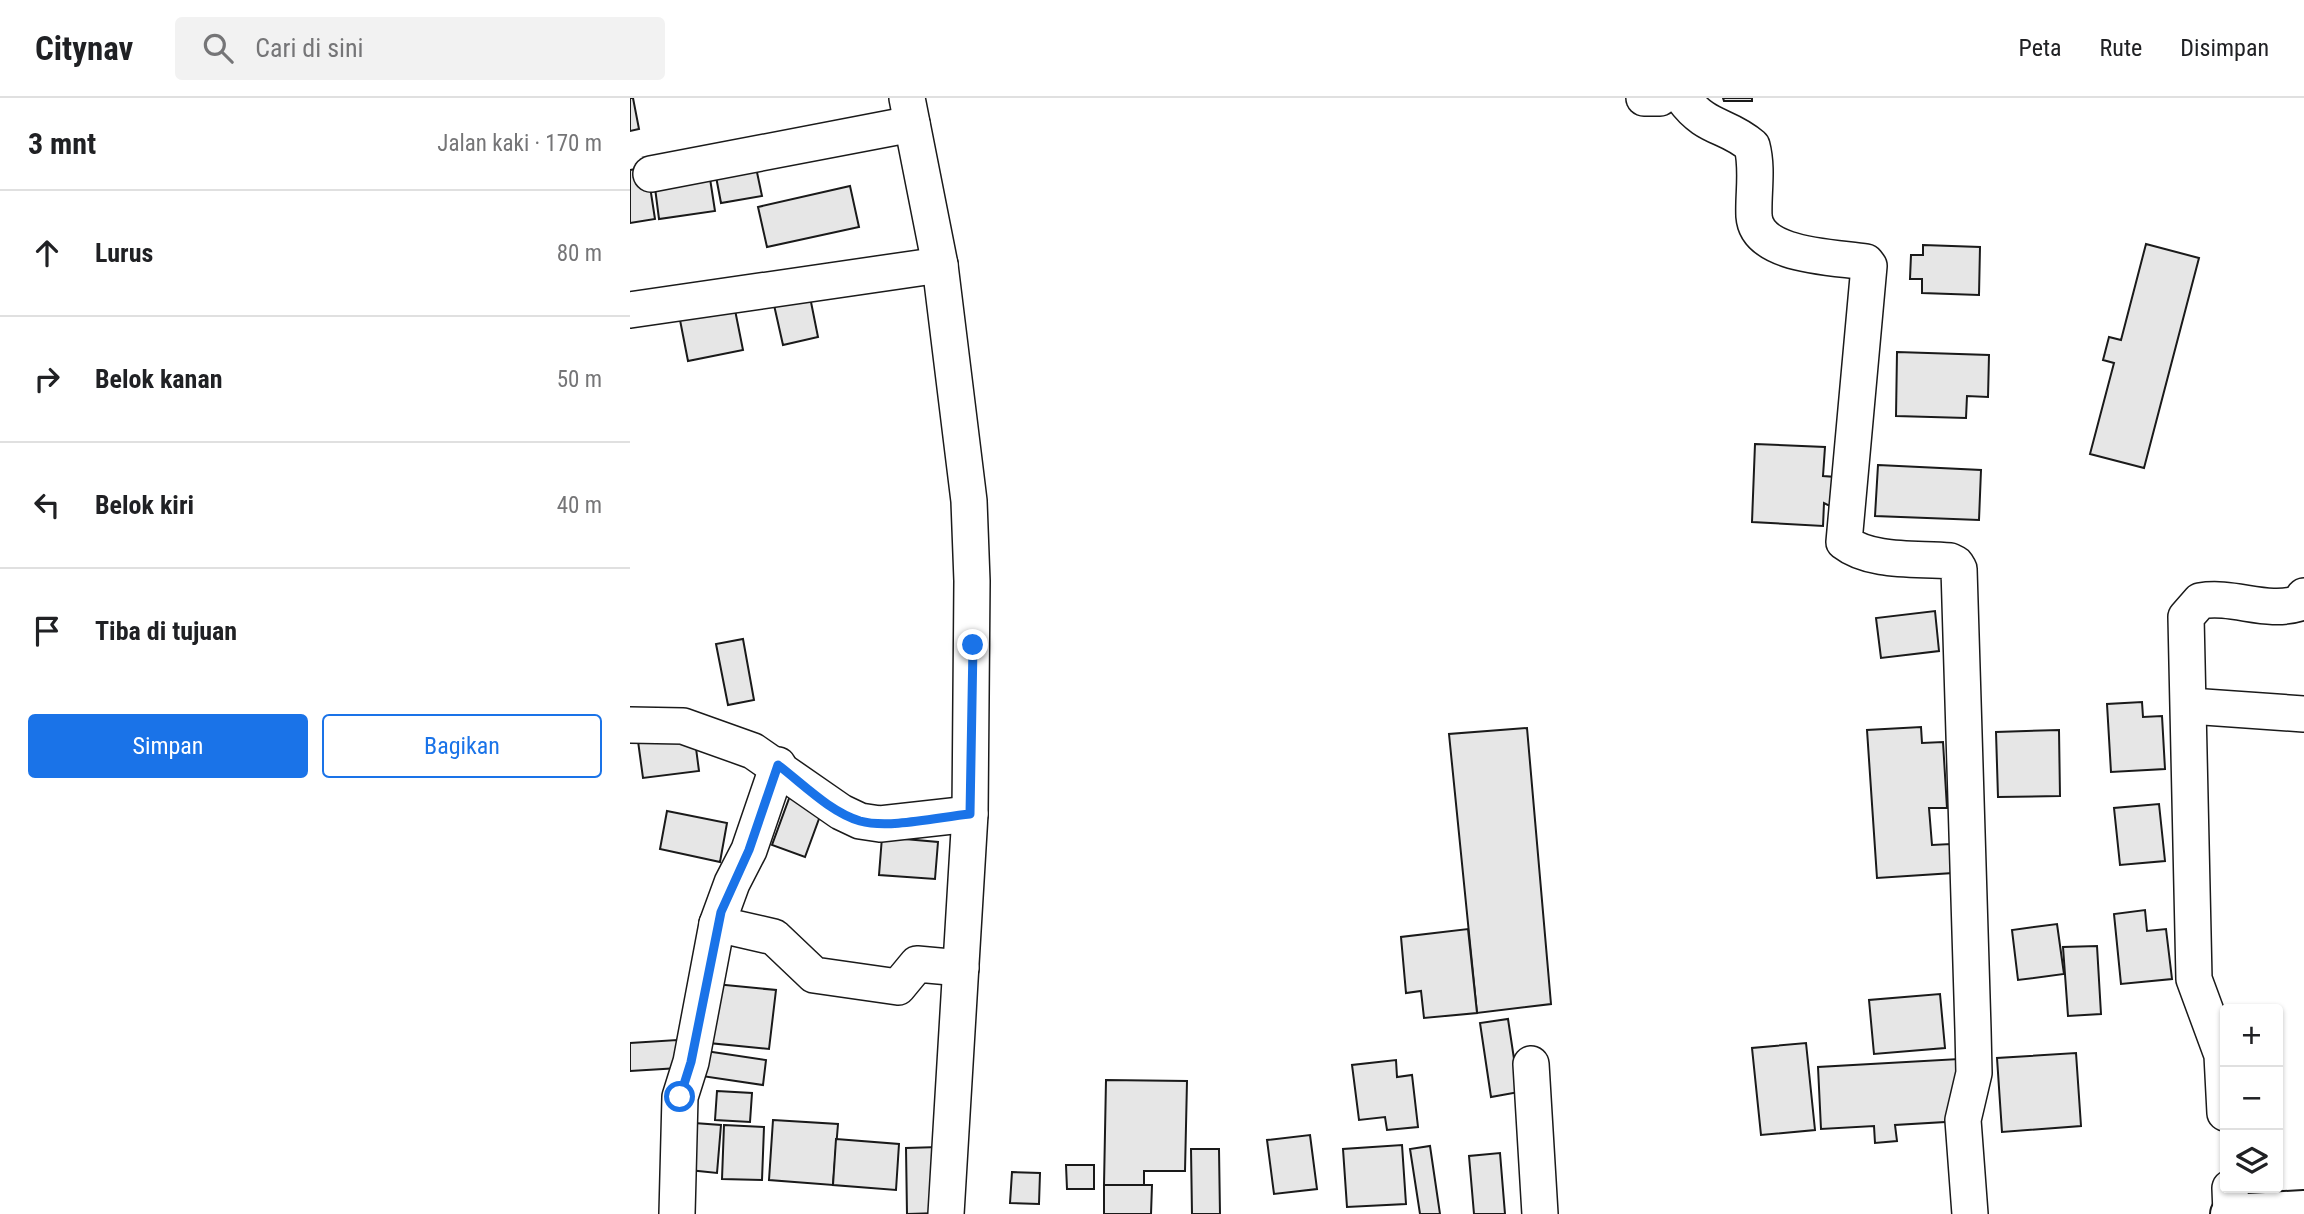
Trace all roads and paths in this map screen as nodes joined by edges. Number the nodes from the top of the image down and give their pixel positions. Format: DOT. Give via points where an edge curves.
graph roads {
  1 [pos="1644,98"];
  2 [pos="1660,98"];
  3 [pos="1683,98"];
  4 [pos="910,111"];
  5 [pos="651,174"];
  6 [pos="940,265"];
  7 [pos="630,310"];
  8 [pos="2304,596"];
  9 [pos="2190,706"];
  10 [pos="2304,714"];
  11 [pos="630,726"];
  12 [pos="778,765"];
  13 [pos="970,814"];
  14 [pos="717,924"];
  15 [pos="961,968"];
  16 [pos="1531,1064"];
  17 [pos="2223,1067"];
  18 [pos="2230,1193"];
  19 [pos="2304,1210"];
  20 [pos="677,1214"];
  21 [pos="946,1214"];
  22 [pos="1540,1214"];
  23 [pos="1970,1214"];
  24 [pos="2231,1214"];
  1 -- 2 [label="street"];
  3 -- 23 [label="street" via="1706,122 1752,146 1760,234 1781,248 1869,266 1843,542 1855,551 1950,561 1959,569 1973,1030 1973,1073 1963,1120"];
  4 -- 5 [label="street"];
  4 -- 6 [label="street"];
  6 -- 7 [label="street"];
  6 -- 13 [label="street" via="969,501 973,645"];
  8 -- 9 [label="street" via="2300,603 2283,608 2215,598 2193,606 2186,617"];
  9 -- 10 [label="street"];
  9 -- 17 [label="street" via="2194,979"];
  11 -- 12 [label="street" via="683,726 754,751"];
  12 -- 13 [label="street" via="860,821 880,824"];
  12 -- 14 [label="street"];
  13 -- 15 [label="street"];
  14 -- 15 [label="street" via="774,937 806,969 824,978 898,987 916,964"];
  14 -- 20 [label="street" via="680,1097"];
  15 -- 21 [label="street"];
  16 -- 22 [label="street"];
  18 -- 24 [label="street"];
  19 -- 24 [label="highway"];
}
